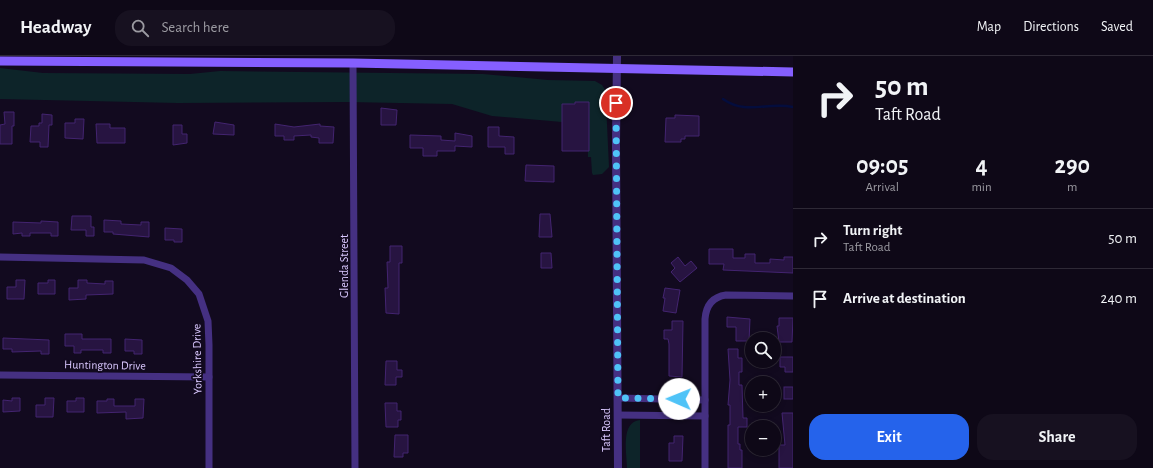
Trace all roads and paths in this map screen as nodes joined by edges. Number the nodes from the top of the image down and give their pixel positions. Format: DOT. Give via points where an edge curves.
graph roads {
  1 [pos="617,56"];
  2 [pos="0,61"];
  3 [pos="353,63"];
  4 [pos="617,68"];
  5 [pos="793,72"];
  6 [pos="0,257"];
  7 [pos="793,296"];
  8 [pos="0,375"];
  9 [pos="210,377"];
  10 [pos="618,398"];
  11 [pos="705,400"];
  12 [pos="618,415"];
  13 [pos="705,416"];
  14 [pos="209,468"];
  15 [pos="355,468"];
  16 [pos="618,468"];
  17 [pos="705,468"];
  1 -- 4 [label="street, Taft Road"];
  2 -- 3 [label="main road"];
  3 -- 4 [label="main road"];
  3 -- 15 [label="street, Glenda Street"];
  4 -- 5 [label="main road"];
  4 -- 10 [label="street, Taft Road"];
  6 -- 9 [label="street, Yorkshire Drive" via="128,258 171,268 193,286 206,311"];
  7 -- 11 [label="street" via="726,295 712,301 707,308 705,319"];
  8 -- 9 [label="street, Huntington Drive"];
  9 -- 14 [label="street, Yorkshire Drive"];
  10 -- 11 [label="street"];
  10 -- 12 [label="street, Taft Road"];
  11 -- 13 [label="street"];
  12 -- 13 [label="street"];
  12 -- 16 [label="street, Taft Road"];
  13 -- 17 [label="street"];
}
